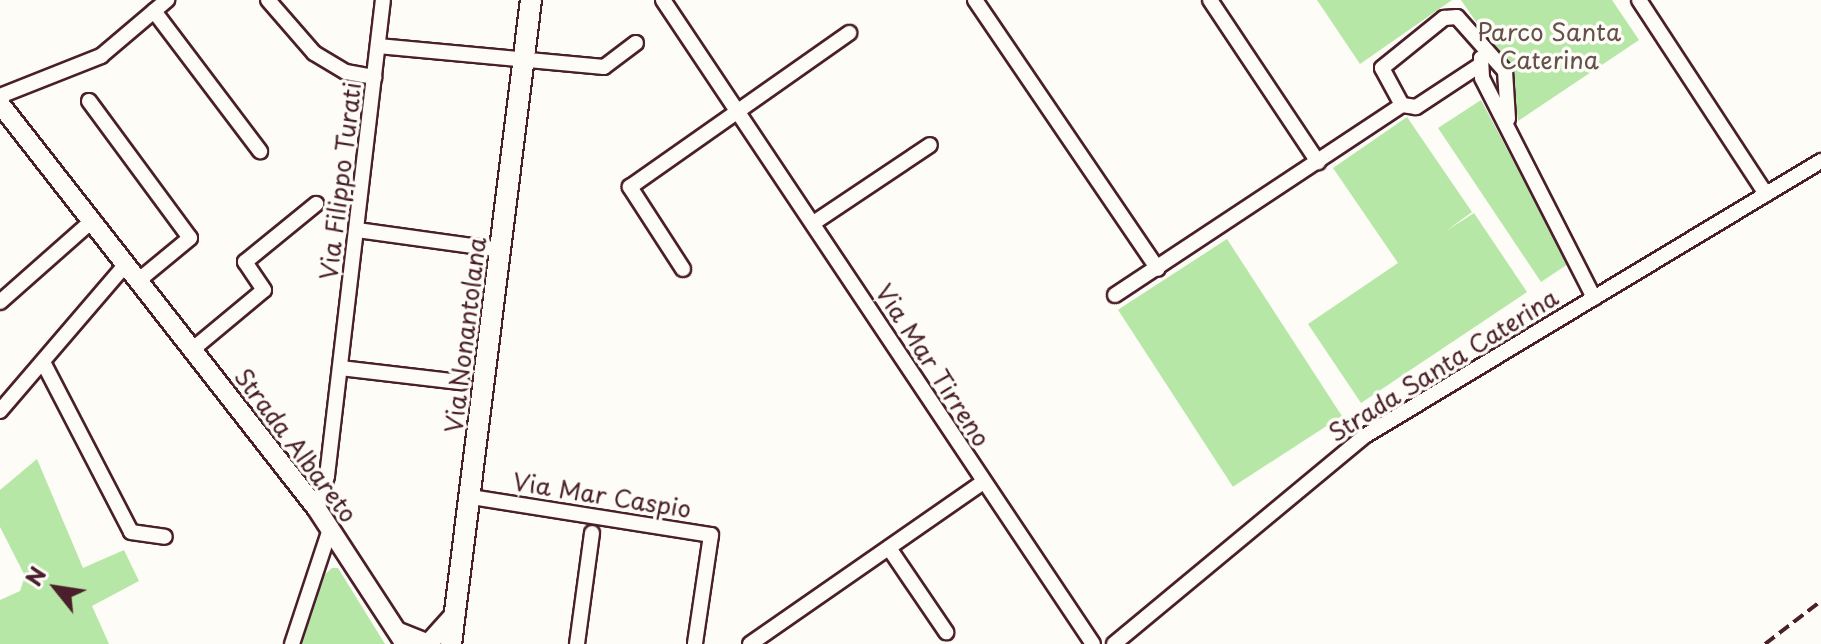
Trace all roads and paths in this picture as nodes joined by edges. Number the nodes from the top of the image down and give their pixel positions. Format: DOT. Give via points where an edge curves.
graph roads {
  1 [pos="167,0"];
  2 [pos="268,0"];
  3 [pos="383,0"];
  4 [pos="531,0"];
  5 [pos="663,0"];
  6 [pos="975,0"];
  7 [pos="1210,0"];
  8 [pos="1639,0"];
  9 [pos="154,11"];
  10 [pos="849,33"];
  11 [pos="636,43"];
  12 [pos="378,46"];
  13 [pos="1481,58"];
  14 [pos="524,64"];
  15 [pos="375,77"];
  16 [pos="0,96"];
  17 [pos="89,101"];
  18 [pos="0,104"];
  19 [pos="1402,105"];
  20 [pos="738,109"];
  21 [pos="1508,119"];
  22 [pos="930,145"];
  23 [pos="260,151"];
  24 [pos="1821,161"];
  25 [pos="1318,162"];
  26 [pos="1766,194"];
  27 [pos="316,204"];
  28 [pos="93,220"];
  29 [pos="815,222"];
  30 [pos="357,230"];
  31 [pos="501,250"];
  32 [pos="126,264"];
  33 [pos="683,269"];
  34 [pos="1158,269"];
  35 [pos="139,280"];
  36 [pos="1115,295"];
  37 [pos="1594,298"];
  38 [pos="0,302"];
  39 [pos="193,349"];
  40 [pos="43,362"];
  41 [pos="341,368"];
  42 [pos="461,382"];
  43 [pos="0,411"];
  44 [pos="983,482"];
  45 [pos="471,497"];
  46 [pos="317,509"];
  47 [pos="330,529"];
  48 [pos="592,533"];
  49 [pos="165,537"];
  50 [pos="889,548"];
  51 [pos="456,613"];
  52 [pos="946,632"];
  53 [pos="401,637"];
  54 [pos="292,644"];
  55 [pos="451,644"];
  56 [pos="577,644"];
  57 [pos="695,644"];
  58 [pos="750,644"];
  59 [pos="1093,644"];
  60 [pos="1114,644"];
  1 -- 9 [label="street"];
  2 -- 15 [label="street" via="314,53 346,72"];
  3 -- 12 [label="street, Via Filippo Turati"];
  4 -- 14 [label="main road, Via Nonantolana"];
  5 -- 20 [label="street, Via Mar Tirreno"];
  6 -- 34 [label="street"];
  7 -- 25 [label="street"];
  8 -- 26 [label="street"];
  9 -- 16 [label="street" via="101,56"];
  9 -- 23 [label="street"];
  10 -- 20 [label="street"];
  11 -- 14 [label="street" via="604,67"];
  12 -- 14 [label="street"];
  12 -- 15 [label="street, Via Filippo Turati"];
  13 -- 19 [label="street" via="1416,107"];
  13 -- 19 [label="street" via="1467,23 1444,18 1382,68"];
  13 -- 21 [label="street"];
  13 -- 21 [label="street" via="1505,71"];
  14 -- 31 [label="main road, Via Nonantolana"];
  15 -- 30 [label="street, Via Filippo Turati"];
  17 -- 35 [label="street" via="190,238"];
  18 -- 28 [label="street, Strada Albareto"];
  19 -- 25 [label="street"];
  20 -- 29 [label="street, Via Mar Tirreno"];
  20 -- 33 [label="street" via="630,187"];
  21 -- 37 [label="street"];
  22 -- 29 [label="street"];
  24 -- 26 [label="street, Strada Santa Caterina"];
  25 -- 34 [label="street"];
  26 -- 37 [label="street, Strada Santa Caterina"];
  27 -- 39 [label="street" via="245,262 264,290"];
  28 -- 32 [label="street, Strada Albareto"];
  28 -- 38 [label="street"];
  29 -- 44 [label="street, Via Mar Tirreno"];
  30 -- 31 [label="street"];
  30 -- 41 [label="street, Via Filippo Turati"];
  31 -- 45 [label="main road, Via Nonantolana"];
  32 -- 35 [label="street, Strada Albareto"];
  32 -- 40 [label="street"];
  34 -- 36 [label="street"];
  35 -- 39 [label="street, Strada Albareto"];
  37 -- 60 [label="street, Strada Santa Caterina" via="1342,452"];
  39 -- 46 [label="street, Strada Albareto"];
  40 -- 43 [label="street"];
  40 -- 49 [label="street" via="131,532"];
  41 -- 42 [label="street"];
  41 -- 46 [label="street, Via Filippo Turati"];
  44 -- 50 [label="street"];
  44 -- 59 [label="street, Via Mar Tirreno"];
  45 -- 51 [label="main road, Via Nonantolana"];
  45 -- 57 [label="street, Via Mar Caspio" via="711,535"];
  46 -- 47 [label="street, Strada Albareto"];
  47 -- 53 [label="street, Strada Albareto"];
  47 -- 54 [label="street"];
  48 -- 56 [label="street"];
  50 -- 52 [label="street"];
  50 -- 58 [label="street"];
  51 -- 53 [label="street" via="428,644"];
  51 -- 55 [label="main road, Via Nonantolana"];
}
